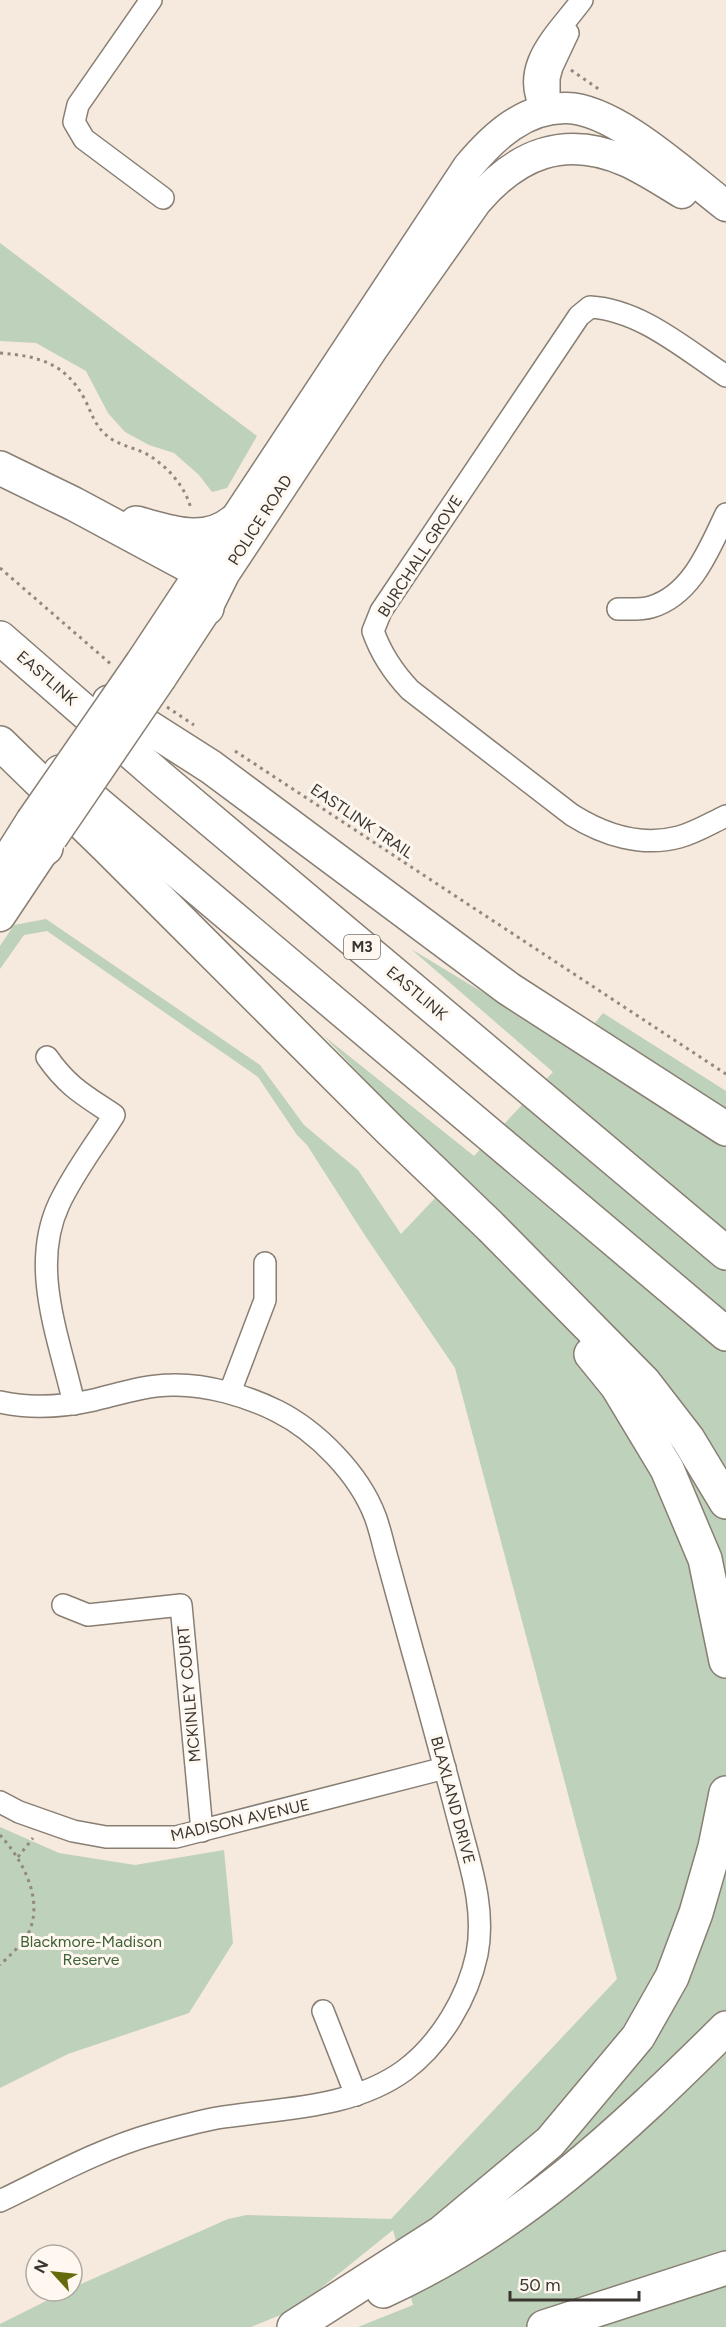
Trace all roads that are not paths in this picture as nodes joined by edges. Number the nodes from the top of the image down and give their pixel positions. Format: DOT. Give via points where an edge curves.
graph roads {
  1 [pos="151,0"];
  2 [pos="579,3"];
  3 [pos="543,111"];
  4 [pos="549,151"];
  5 [pos="163,198"];
  6 [pos="726,206"];
  7 [pos="726,218"];
  8 [pos="726,376"];
  9 [pos="0,468"];
  10 [pos="74,504"];
  11 [pos="726,514"];
  12 [pos="233,522"];
  13 [pos="198,574"];
  14 [pos="207,608"];
  15 [pos="618,609"];
  16 [pos="0,631"];
  17 [pos="0,638"];
  18 [pos="144,677"];
  19 [pos="0,722"];
  20 [pos="0,743"];
  21 [pos="726,816"];
  22 [pos="43,836"];
  23 [pos="0,872"];
  24 [pos="0,916"];
  25 [pos="47,1058"];
  26 [pos="726,1129"];
  27 [pos="491,1227"];
  28 [pos="726,1253"];
  29 [pos="266,1263"];
  30 [pos="726,1334"];
  31 [pos="230,1392"];
  32 [pos="0,1402"];
  33 [pos="74,1404"];
  34 [pos="726,1502"];
  35 [pos="63,1605"];
  36 [pos="726,1661"];
  37 [pos="445,1768"];
  38 [pos="726,1793"];
  39 [pos="0,1802"];
  40 [pos="202,1831"];
  41 [pos="323,2011"];
  42 [pos="726,2028"];
  43 [pos="356,2095"];
  44 [pos="0,2201"];
  45 [pos="726,2268"];
  46 [pos="294,2327"];
  47 [pos="304,2327"];
  48 [pos="544,2327"];
  1 -- 5 [label="street" via="78,105 74,122 84,139"];
  2 -- 3 [label="street" via="552,67"];
  3 -- 4 [label="main road"];
  3 -- 6 [label="main road, POLICE ROAD" via="574,108 606,120 639,139"];
  3 -- 12 [label="main road, POLICE ROAD" via="509,127 486,145 468,167"];
  4 -- 7 [label="main road" via="584,150 610,155 644,170"];
  4 -- 14 [label="main road, POLICE ROAD" via="527,158 505,173 476,202 373,348 224,574"];
  8 -- 21 [label="street, BURCHALL GROVE" via="645,323 590,307 579,316 381,611 373,631 381,653 410,690 593,828 631,840 659,841 681,837"];
  9 -- 10 [label="highway"];
  10 -- 12 [label="highway" via="185,536 214,532"];
  10 -- 13 [label="highway"];
  11 -- 15 [label="street" via="706,556 687,583 650,608"];
  12 -- 13 [label="main road, POLICE ROAD"];
  13 -- 14 [label="highway"];
  13 -- 18 [label="main road, POLICE ROAD"];
  14 -- 18 [label="main road, POLICE ROAD"];
  16 -- 26 [label="highway" via="211,767 509,989"];
  17 -- 28 [label="highway, EASTLINK / M3"];
  18 -- 22 [label="main road, POLICE ROAD, bridge"];
  19 -- 30 [label="highway"];
  20 -- 27 [label="highway"];
  22 -- 23 [label="highway" via="24,865"];
  22 -- 24 [label="main road, POLICE ROAD"];
  25 -- 33 [label="street" via="73,1088 114,1114 62,1199 47,1241 46,1287"];
  27 -- 34 [label="highway" via="644,1382 688,1439"];
  27 -- 36 [label="highway" via="617,1386 667,1468 705,1559"];
  29 -- 31 [label="street" via="265,1299"];
  31 -- 33 [label="street, BLAXLAND DRIVE" via="173,1384"];
  31 -- 37 [label="street, BLAXLAND DRIVE" via="278,1412 332,1451 375,1514"];
  32 -- 33 [label="street, BLAXLAND DRIVE" via="38,1407"];
  35 -- 40 [label="street, MCKINLEY COURT" via="88,1615 181,1605"];
  37 -- 40 [label="street, MADISON AVENUE"];
  37 -- 43 [label="street, BLAXLAND DRIVE" via="478,1898 477,1955 464,1992 436,2039 405,2070"];
  38 -- 46 [label="highway" via="696,1912 672,1977 638,2037 550,2142 441,2233"];
  39 -- 40 [label="street, MADISON AVENUE" via="62,1828 106,1837 176,1837"];
  41 -- 43 [label="street"];
  42 -- 47 [label="highway" via="617,2134 527,2206 410,2279"];
  43 -- 44 [label="street, BLAXLAND DRIVE" via="330,2103 213,2119 151,2134 108,2149"];
  45 -- 48 [label="highway"];
}
